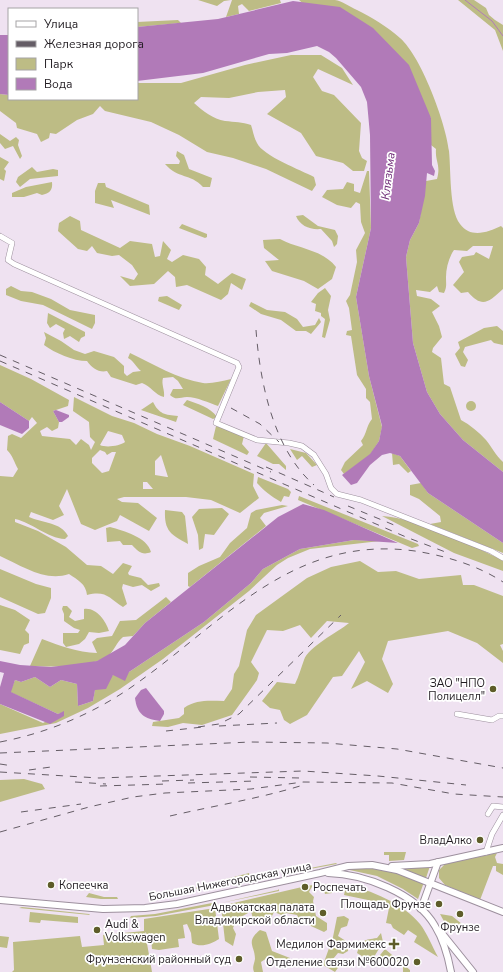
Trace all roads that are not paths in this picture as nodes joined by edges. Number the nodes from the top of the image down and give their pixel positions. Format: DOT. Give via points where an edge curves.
graph roads {
  1 [pos="0,236"];
  2 [pos="503,558"];
  3 [pos="457,714"];
  4 [pos="503,716"];
  5 [pos="503,807"];
  6 [pos="488,814"];
  7 [pos="503,815"];
  8 [pos="503,848"];
  9 [pos="486,852"];
  10 [pos="438,862"];
  11 [pos="382,866"];
  12 [pos="320,873"];
  13 [pos="430,883"];
  14 [pos="0,900"];
  15 [pos="421,909"];
  16 [pos="503,912"];
  17 [pos="435,926"];
  18 [pos="462,958"];
  19 [pos="451,972"];
  20 [pos="473,972"];
  21 [pos="478,972"];
  1 -- 2 [label="street" via="12,243 8,260 14,264 237,363 239,367 216,423 257,440 302,446 314,455 331,488 337,494 361,500"];
  3 -- 4 [label="street" via="492,720"];
  5 -- 6 [label="street" via="493,806"];
  7 -- 9 [label="street" via="492,834"];
  8 -- 9 [label="main road"];
  9 -- 10 [label="main road"];
  10 -- 11 [label="main road" via="413,866"];
  10 -- 13 [label="main road"];
  11 -- 12 [label="main road, Большая Нижегородская улица" via="348,866"];
  11 -- 13 [label="main road, Большая Нижегородская улица"];
  12 -- 14 [label="main road, Большая Нижегородская улица" via="176,904 145,908 103,909"];
  12 -- 15 [label="main road, Большая Нижегородская улица" via="369,880 403,896"];
  13 -- 15 [label="main road"];
  13 -- 16 [label="main road, Большая Нижегородская улица"];
  15 -- 17 [label="main road, Большая Нижегородская улица"];
  17 -- 18 [label="main road"];
  17 -- 19 [label="main road" via="446,950"];
  18 -- 20 [label="main road"];
  18 -- 21 [label="main road"];
}
